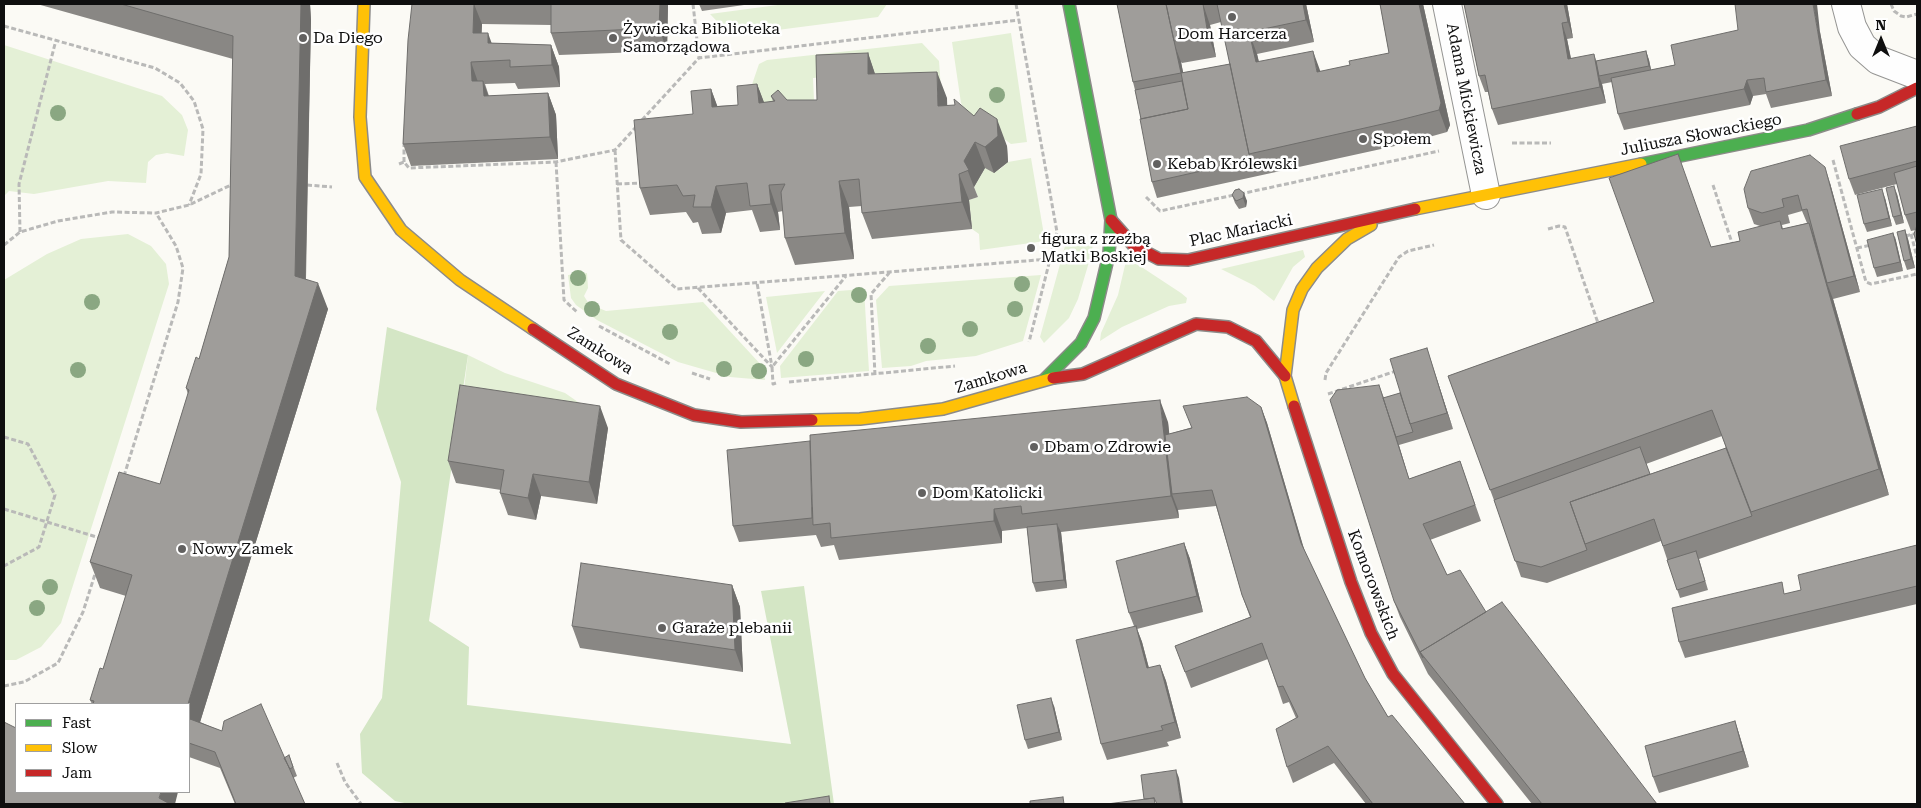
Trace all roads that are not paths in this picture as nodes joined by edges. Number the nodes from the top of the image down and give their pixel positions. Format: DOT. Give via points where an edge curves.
graph roads {
  1 [pos="364,4"];
  2 [pos="1069,4"];
  3 [pos="1447,4"];
  4 [pos="1846,4"];
  5 [pos="1917,76"];
  6 [pos="1917,88"];
  7 [pos="1486,195"];
  8 [pos="1390,214"];
  9 [pos="1111,220"];
  10 [pos="1285,376"];
  11 [pos="1045,379"];
  12 [pos="1497,804"];
  1 -- 11 [label="street, Zamkowa" via="360,117 364,177 400,230 460,280 616,384 694,415 741,422 860,419 943,409"];
  2 -- 9 [label="street, Zamkowa"];
  3 -- 7 [label="street, Adama Mickiewicza"];
  4 -- 5 [label="street" via="1852,27 1862,46 1878,60"];
  6 -- 7 [label="street, Juliusza Słowackiego" via="1879,107 1808,130"];
  7 -- 8 [label="street, Plac Mariacki"];
  8 -- 9 [label="street, Plac Mariacki" via="1188,260 1159,259 1134,246"];
  8 -- 10 [label="street, Plac Mariacki" via="1347,239 1302,288 1293,310"];
  9 -- 11 [label="street, Zamkowa" via="1109,254 1094,318 1081,343"];
  10 -- 11 [label="street, Zamkowa" via="1256,341 1228,327 1196,324 1083,374"];
  10 -- 12 [label="street, Komorowskich" via="1351,582 1371,633 1393,674"];
}
